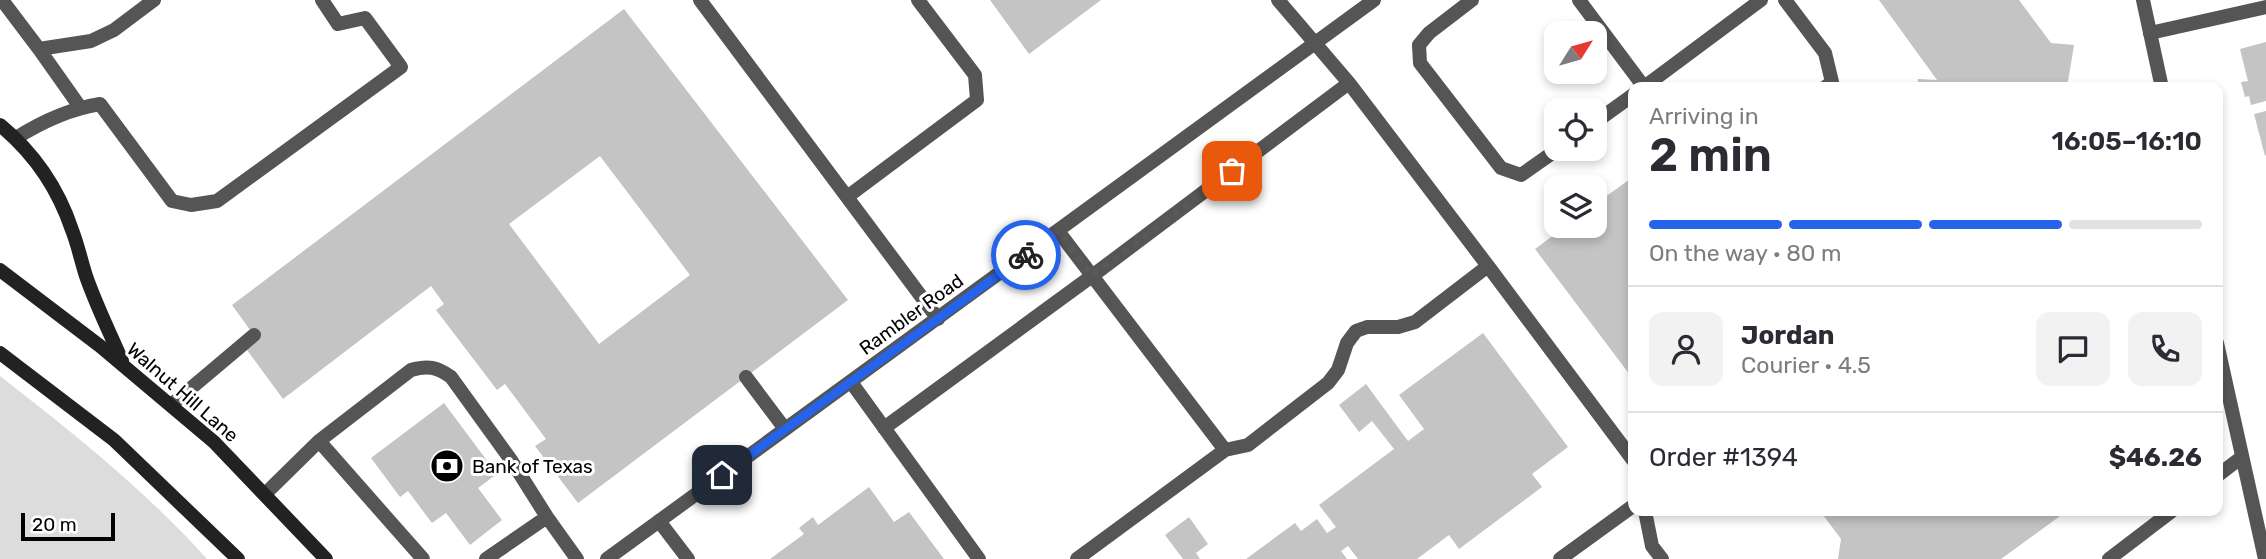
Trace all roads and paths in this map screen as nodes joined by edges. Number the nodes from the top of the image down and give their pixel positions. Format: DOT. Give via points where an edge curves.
graph roads {
  1 [pos="2,0"];
  2 [pos="154,0"];
  3 [pos="322,0"];
  4 [pos="700,0"];
  5 [pos="918,0"];
  6 [pos="1278,0"];
  7 [pos="1374,0"];
  8 [pos="1472,0"];
  9 [pos="1579,0"];
  10 [pos="1761,0"];
  11 [pos="1785,0"];
  12 [pos="2143,0"];
  13 [pos="2266,7"];
  14 [pos="2150,33"];
  15 [pos="1314,44"];
  16 [pos="39,49"];
  17 [pos="1640,82"];
  18 [pos="1651,82"];
  19 [pos="1832,82"];
  20 [pos="2161,82"];
  21 [pos="1349,83"];
  22 [pos="1628,98"];
  23 [pos="80,107"];
  24 [pos="1607,113"];
  25 [pos="0,125"];
  26 [pos="16,138"];
  27 [pos="1544,159"];
  28 [pos="847,197"];
  29 [pos="1058,231"];
  30 [pos="1488,267"];
  31 [pos="0,270"];
  32 [pos="1092,276"];
  33 [pos="938,319"];
  34 [pos="254,335"];
  35 [pos="0,353"];
  36 [pos="124,365"];
  37 [pos="2223,370"];
  38 [pos="746,377"];
  39 [pos="851,382"];
  40 [pos="171,405"];
  41 [pos="884,428"];
  42 [pos="785,429"];
  43 [pos="319,441"];
  44 [pos="1225,450"];
  45 [pos="1628,453"];
  46 [pos="2242,457"];
  47 [pos="2223,472"];
  48 [pos="265,494"];
  49 [pos="1628,510"];
  50 [pos="1646,516"];
  51 [pos="2167,516"];
  52 [pos="547,517"];
  53 [pos="659,521"];
  54 [pos="2263,538"];
  55 [pos="2126,554"];
  56 [pos="238,559"];
  57 [pos="326,559"];
  58 [pos="423,559"];
  59 [pos="486,559"];
  60 [pos="577,559"];
  61 [pos="607,559"];
  62 [pos="688,559"];
  63 [pos="979,559"];
  64 [pos="1077,559"];
  65 [pos="1560,559"];
  66 [pos="1662,559"];
  67 [pos="2109,559"];
  68 [pos="2265,559"];
  1 -- 16 [label="street"];
  2 -- 16 [label="street" via="91,41"];
  3 -- 23 [label="street" via="338,24 365,18 401,67 217,201 191,205 172,201 100,104"];
  4 -- 28 [label="street"];
  5 -- 28 [label="street" via="975,75 977,100"];
  6 -- 15 [label="street"];
  7 -- 15 [label="street, Rambler Road"];
  8 -- 27 [label="street" via="1419,45 1420,63 1501,167 1521,176"];
  9 -- 17 [label="street"];
  10 -- 18 [label="street"];
  11 -- 19 [label="street" via="1825,53"];
  12 -- 14 [label="street"];
  13 -- 14 [label="street"];
  14 -- 20 [label="street"];
  15 -- 21 [label="street"];
  15 -- 29 [label="street, Rambler Road"];
  16 -- 23 [label="street"];
  21 -- 30 [label="street"];
  21 -- 32 [label="street"];
  22 -- 24 [label="street"];
  23 -- 26 [label="street"];
  25 -- 26 [label="main road"];
  26 -- 36 [label="main road" via="55,188 86,278"];
  28 -- 33 [label="street"];
  29 -- 32 [label="street"];
  29 -- 33 [label="street, Rambler Road"];
  30 -- 44 [label="street" via="1415,322 1356,331 1328,383 1248,445"];
  30 -- 45 [label="street"];
  31 -- 36 [label="main road, Walnut Hill Lane"];
  32 -- 41 [label="street"];
  32 -- 44 [label="street"];
  33 -- 39 [label="street, Rambler Road"];
  34 -- 40 [label="street"];
  35 -- 56 [label="main road" via="114,440"];
  36 -- 40 [label="main road, Walnut Hill Lane"];
  37 -- 46 [label="street"];
  38 -- 42 [label="street"];
  39 -- 41 [label="street"];
  39 -- 42 [label="street, Rambler Road"];
  40 -- 48 [label="main road, Walnut Hill Lane"];
  41 -- 63 [label="street"];
  42 -- 53 [label="street, Rambler Road"];
  43 -- 48 [label="street"];
  43 -- 52 [label="street" via="411,370 437,368 451,377"];
  43 -- 58 [label="street"];
  44 -- 64 [label="street"];
  46 -- 47 [label="street"];
  46 -- 54 [label="street"];
  48 -- 57 [label="main road, Walnut Hill Lane"];
  49 -- 65 [label="street"];
  50 -- 66 [label="street" via="1652,546"];
  51 -- 55 [label="street"];
  52 -- 59 [label="street"];
  52 -- 60 [label="street"];
  53 -- 61 [label="street, Rambler Road"];
  53 -- 62 [label="street"];
  54 -- 68 [label="street"];
  55 -- 67 [label="street"];
}
